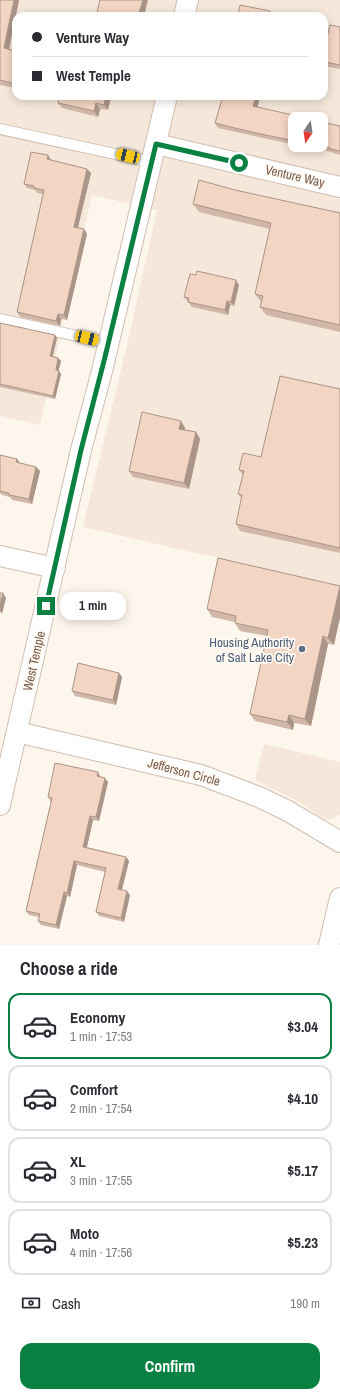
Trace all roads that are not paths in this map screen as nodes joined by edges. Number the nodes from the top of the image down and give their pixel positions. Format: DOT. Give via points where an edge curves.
graph roads {
  1 [pos="188,0"];
  2 [pos="185,12"];
  3 [pos="166,100"];
  4 [pos="0,130"];
  5 [pos="154,153"];
  6 [pos="340,187"];
  7 [pos="0,319"];
  8 [pos="109,343"];
  9 [pos="0,556"];
  10 [pos="55,568"];
  11 [pos="17,732"];
  12 [pos="0,805"];
  13 [pos="340,842"];
  14 [pos="340,898"];
  15 [pos="329,945"];
  1 -- 2 [label="street"];
  3 -- 5 [label="street, West Temple"];
  4 -- 5 [label="lane"];
  5 -- 6 [label="street, Venture Way"];
  5 -- 8 [label="street, West Temple"];
  7 -- 8 [label="lane"];
  8 -- 10 [label="street, West Temple" via="81,450"];
  9 -- 10 [label="street"];
  10 -- 11 [label="street, West Temple"];
  11 -- 12 [label="street, West Temple"];
  11 -- 13 [label="street, Jefferson Circle" via="208,777 270,802"];
  14 -- 15 [label="street"];
}
